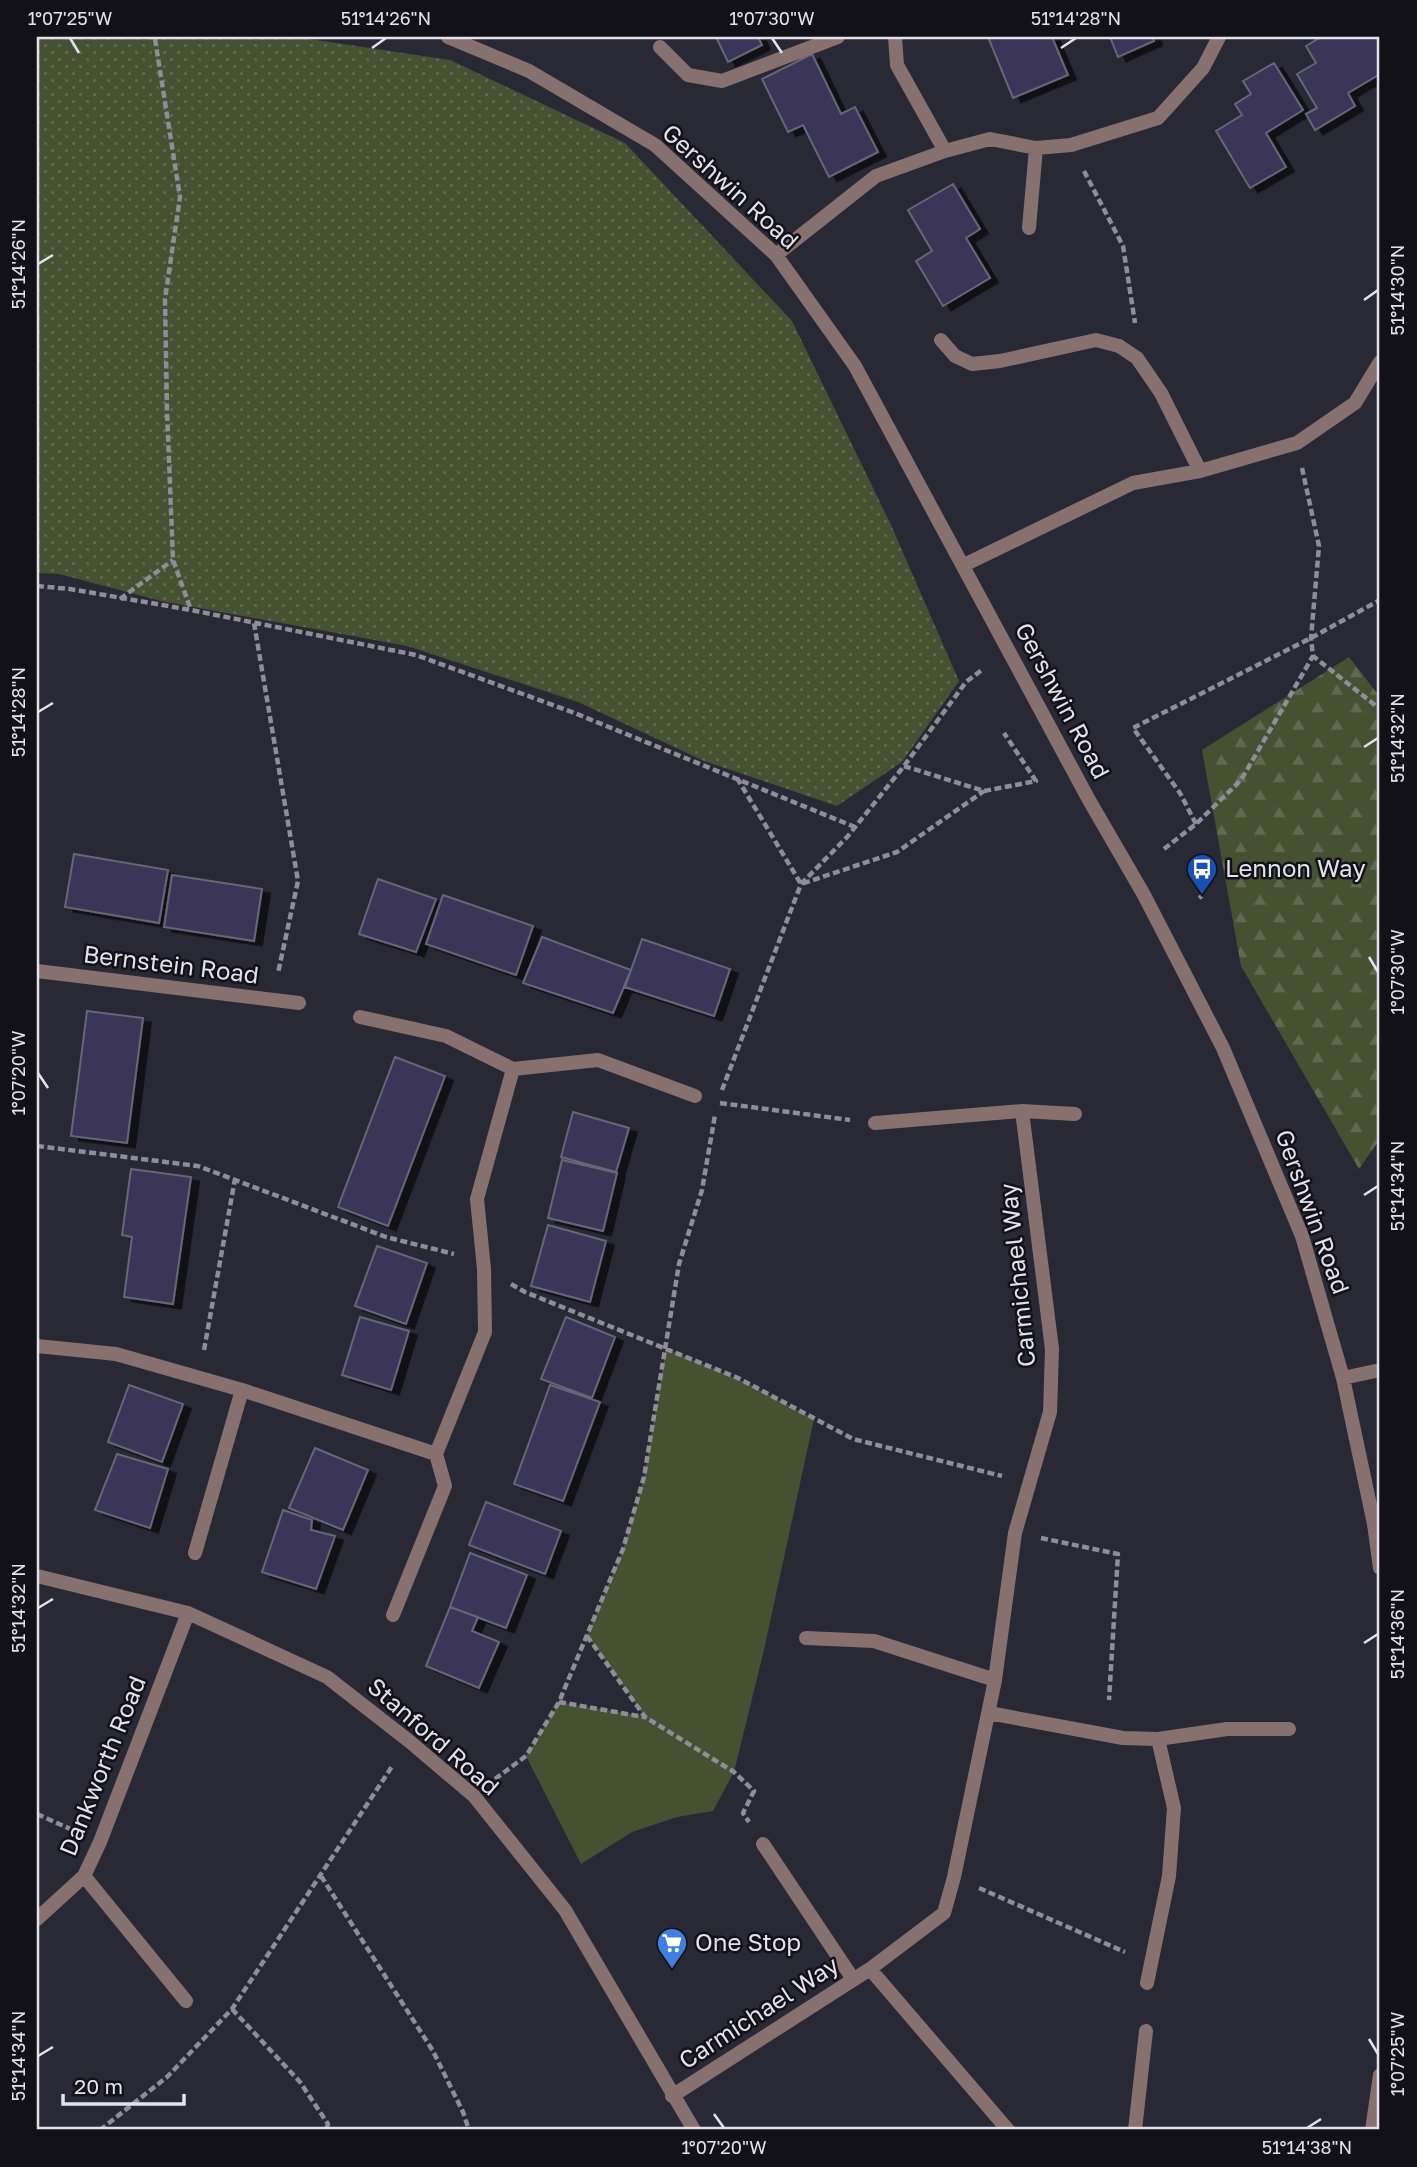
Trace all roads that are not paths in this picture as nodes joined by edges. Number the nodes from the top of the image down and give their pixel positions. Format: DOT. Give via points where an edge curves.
graph roads {
  1 [pos="447,37"];
  2 [pos="838,37"];
  3 [pos="895,37"];
  4 [pos="1219,37"];
  5 [pos="660,47"];
  6 [pos="1036,148"];
  7 [pos="946,151"];
  8 [pos="1029,228"];
  9 [pos="776,255"];
  10 [pos="941,340"];
  11 [pos="1380,362"];
  12 [pos="1200,471"];
  13 [pos="964,565"];
  14 [pos="37,971"];
  15 [pos="299,1003"];
  16 [pos="359,1017"];
  17 [pos="513,1069"];
  18 [pos="695,1096"];
  19 [pos="1022,1111"];
  20 [pos="1075,1114"];
  21 [pos="875,1124"];
  22 [pos="37,1346"];
  23 [pos="1380,1370"];
  24 [pos="1343,1378"];
  25 [pos="242,1390"];
  26 [pos="436,1454"];
  27 [pos="195,1553"];
  28 [pos="1380,1568"];
  29 [pos="37,1576"];
  30 [pos="188,1613"];
  31 [pos="393,1615"];
  32 [pos="806,1638"];
  33 [pos="995,1680"];
  34 [pos="989,1713"];
  35 [pos="1289,1729"];
  36 [pos="1158,1739"];
  37 [pos="763,1844"];
  38 [pos="84,1876"];
  39 [pos="37,1919"];
  40 [pos="870,1969"];
  41 [pos="853,1979"];
  42 [pos="1147,1983"];
  43 [pos="186,2001"];
  44 [pos="1146,2031"];
  45 [pos="1380,2075"];
  46 [pos="673,2096"];
  47 [pos="694,2130"];
  48 [pos="1008,2130"];
  49 [pos="1135,2130"];
  50 [pos="1372,2130"];
  1 -- 9 [label="street, Gershwin Road" via="529,71 654,145"];
  2 -- 5 [label="street" via="722,81 688,75"];
  3 -- 7 [label="street" via="897,65"];
  4 -- 6 [label="street" via="1203,68 1158,118 1071,145"];
  6 -- 7 [label="street" via="990,139"];
  6 -- 8 [label="street"];
  7 -- 9 [label="street" via="876,176"];
  9 -- 13 [label="street, Gershwin Road" via="855,366"];
  10 -- 12 [label="street" via="955,356 972,364 1096,340 1119,346 1137,358 1161,393"];
  11 -- 12 [label="street" via="1355,403 1297,443"];
  12 -- 13 [label="street" via="1133,483"];
  13 -- 24 [label="street, Gershwin Road" via="1223,1048 1302,1236"];
  14 -- 15 [label="street, Bernstein Road"];
  16 -- 17 [label="street" via="446,1035"];
  17 -- 18 [label="street" via="598,1060"];
  17 -- 26 [label="street" via="477,1199 485,1332"];
  19 -- 20 [label="street"];
  19 -- 21 [label="street"];
  19 -- 33 [label="street, Carmichael Way" via="1052,1349 1050,1412 1015,1533"];
  22 -- 25 [label="street" via="116,1354"];
  23 -- 24 [label="street"];
  24 -- 28 [label="street, Gershwin Road"];
  25 -- 26 [label="street"];
  25 -- 27 [label="street"];
  26 -- 31 [label="street" via="445,1486"];
  29 -- 30 [label="street, Stanford Road"];
  30 -- 38 [label="street, Dankworth Road"];
  30 -- 46 [label="street, Stanford Road" via="327,1677 474,1796 565,1910"];
  32 -- 33 [label="street" via="874,1641"];
  33 -- 34 [label="street, Carmichael Way"];
  34 -- 36 [label="street" via="1123,1738"];
  34 -- 40 [label="street, Carmichael Way" via="944,1913"];
  35 -- 36 [label="street" via="1227,1729"];
  36 -- 42 [label="street" via="1174,1808 1169,1876"];
  37 -- 41 [label="street"];
  38 -- 39 [label="street, Dankworth Road"];
  38 -- 43 [label="street"];
  40 -- 41 [label="street, Carmichael Way"];
  40 -- 48 [label="street, Carmichael Way"];
  41 -- 46 [label="street, Carmichael Way"];
  44 -- 49 [label="street"];
  45 -- 50 [label="street"];
  46 -- 47 [label="street, Stanford Road"];
}
